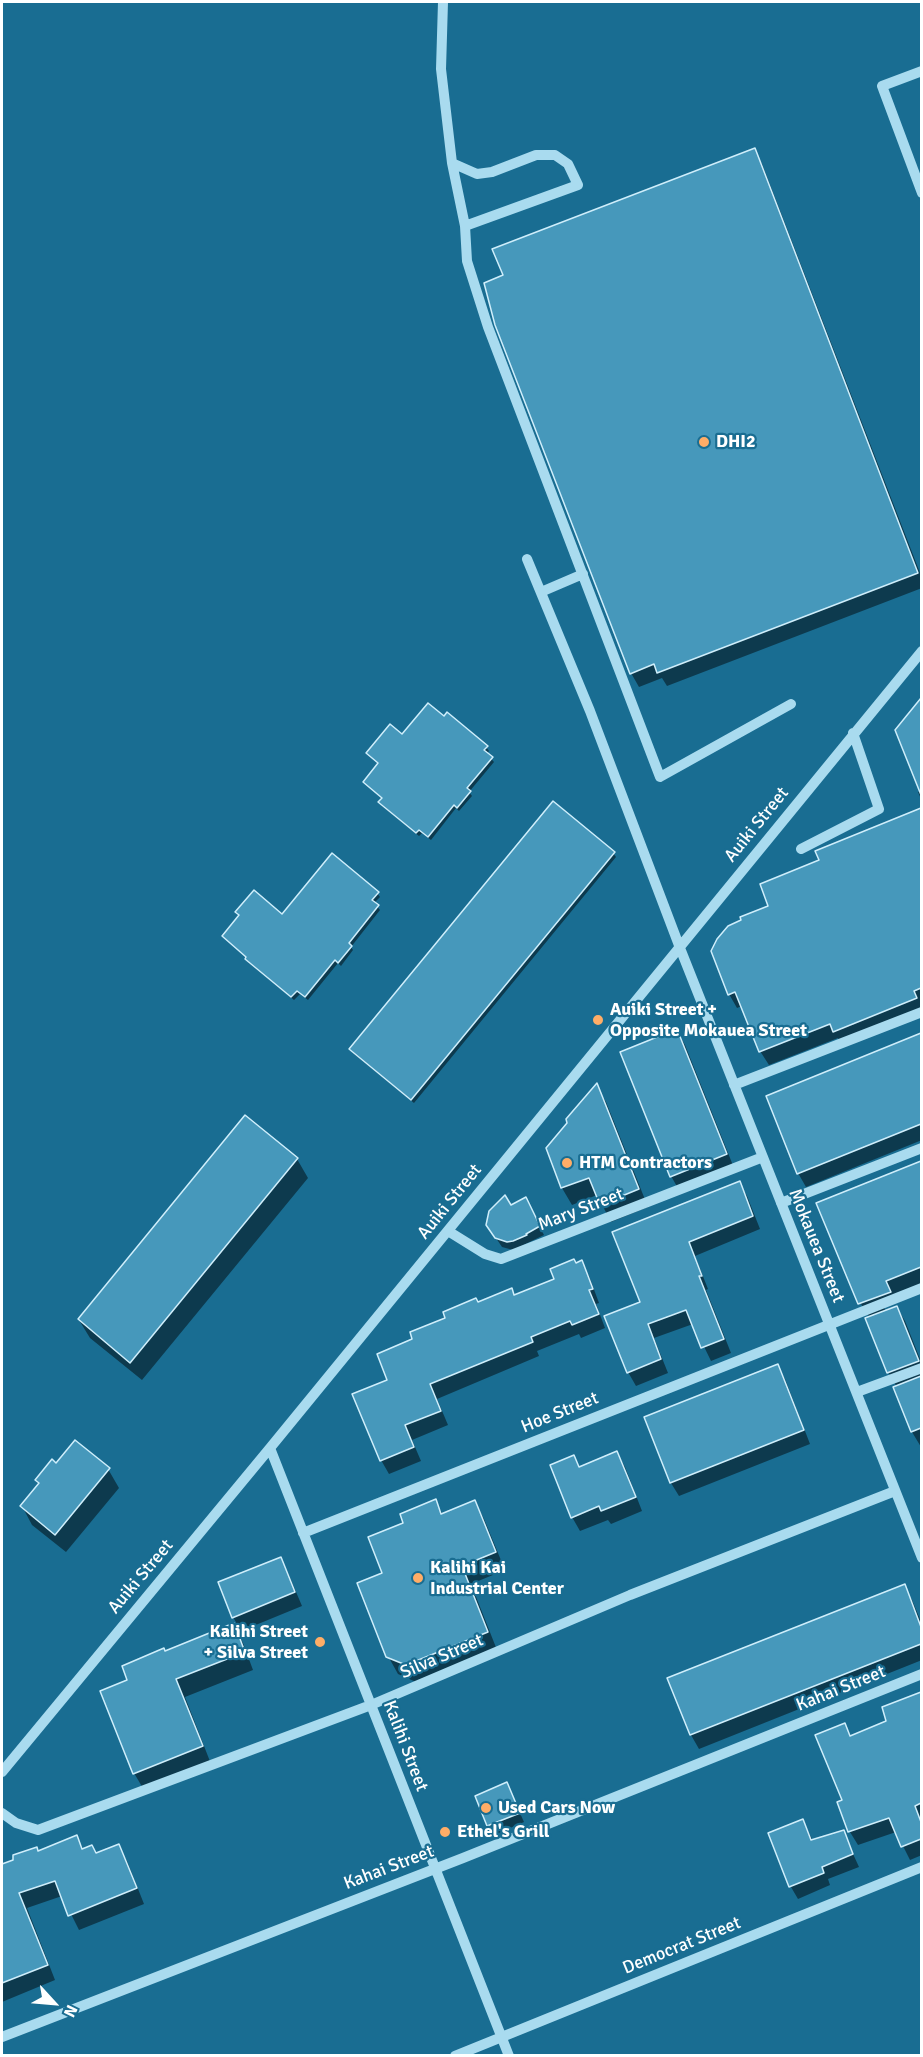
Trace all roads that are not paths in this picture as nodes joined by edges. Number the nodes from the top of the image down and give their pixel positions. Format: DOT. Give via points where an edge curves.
graph roads {
  1 [pos="443,2"];
  2 [pos="921,72"];
  3 [pos="452,163"];
  4 [pos="921,193"];
  5 [pos="465,226"];
  6 [pos="527,559"];
  7 [pos="583,574"];
  8 [pos="541,592"];
  9 [pos="921,651"];
  10 [pos="791,704"];
  11 [pos="853,733"];
  12 [pos="801,849"];
  13 [pos="680,948"];
  14 [pos="921,1012"];
  15 [pos="734,1085"];
  16 [pos="921,1148"];
  17 [pos="763,1157"];
  18 [pos="781,1203"];
  19 [pos="447,1231"];
  20 [pos="919,1288"];
  21 [pos="921,1300"];
  22 [pos="829,1324"];
  23 [pos="921,1368"];
  24 [pos="857,1392"];
  25 [pos="270,1448"];
  26 [pos="895,1491"];
  27 [pos="303,1533"];
  28 [pos="921,1558"];
  29 [pos="921,1674"];
  30 [pos="371,1705"];
  31 [pos="2,1772"];
  32 [pos="2,1813"];
  33 [pos="921,1867"];
  34 [pos="435,1868"];
  35 [pos="2,2037"];
  36 [pos="501,2037"];
  37 [pos="455,2055"];
  38 [pos="509,2055"];
  1 -- 3 [label="street" via="441,69"];
  2 -- 4 [label="street" via="882,86"];
  3 -- 5 [label="street"];
  3 -- 5 [label="street" via="477,174 536,155 555,155 568,164 578,185"];
  5 -- 7 [label="street" via="467,261 488,327"];
  6 -- 8 [label="street, Mokauea Street"];
  7 -- 8 [label="street"];
  7 -- 10 [label="street" via="660,777"];
  8 -- 13 [label="street, Mokauea Street"];
  9 -- 11 [label="street, Auiki Street"];
  11 -- 12 [label="street" via="879,809"];
  11 -- 13 [label="street, Auiki Street"];
  13 -- 15 [label="street, Mokauea Street"];
  13 -- 19 [label="street, Auiki Street"];
  14 -- 15 [label="street"];
  15 -- 17 [label="street, Mokauea Street"];
  16 -- 18 [label="street"];
  17 -- 18 [label="street, Mokauea Street"];
  17 -- 19 [label="street, Mary Street" via="501,1259 484,1254"];
  18 -- 22 [label="street, Mokauea Street"];
  19 -- 25 [label="street, Auiki Street"];
  20 -- 21 [label="street"];
  20 -- 22 [label="street, Hoe Street"];
  22 -- 24 [label="street, Mokauea Street"];
  22 -- 27 [label="street, Hoe Street"];
  23 -- 24 [label="street"];
  24 -- 26 [label="street, Mokauea Street"];
  25 -- 27 [label="street, Kalihi Street"];
  25 -- 31 [label="street, Auiki Street"];
  26 -- 28 [label="street, Mokauea Street"];
  26 -- 30 [label="street, Silva Street" via="630,1595"];
  27 -- 30 [label="street, Kalihi Street"];
  29 -- 34 [label="street, Kahai Street"];
  30 -- 32 [label="street, Silva Street" via="38,1830 16,1823"];
  30 -- 34 [label="street, Kalihi Street"];
  33 -- 36 [label="street, Democrat Street"];
  34 -- 35 [label="street, Kahai Street"];
  34 -- 36 [label="street, Kalihi Street"];
  36 -- 37 [label="street, Democrat Street"];
  36 -- 38 [label="street, Kalihi Street"];
}
